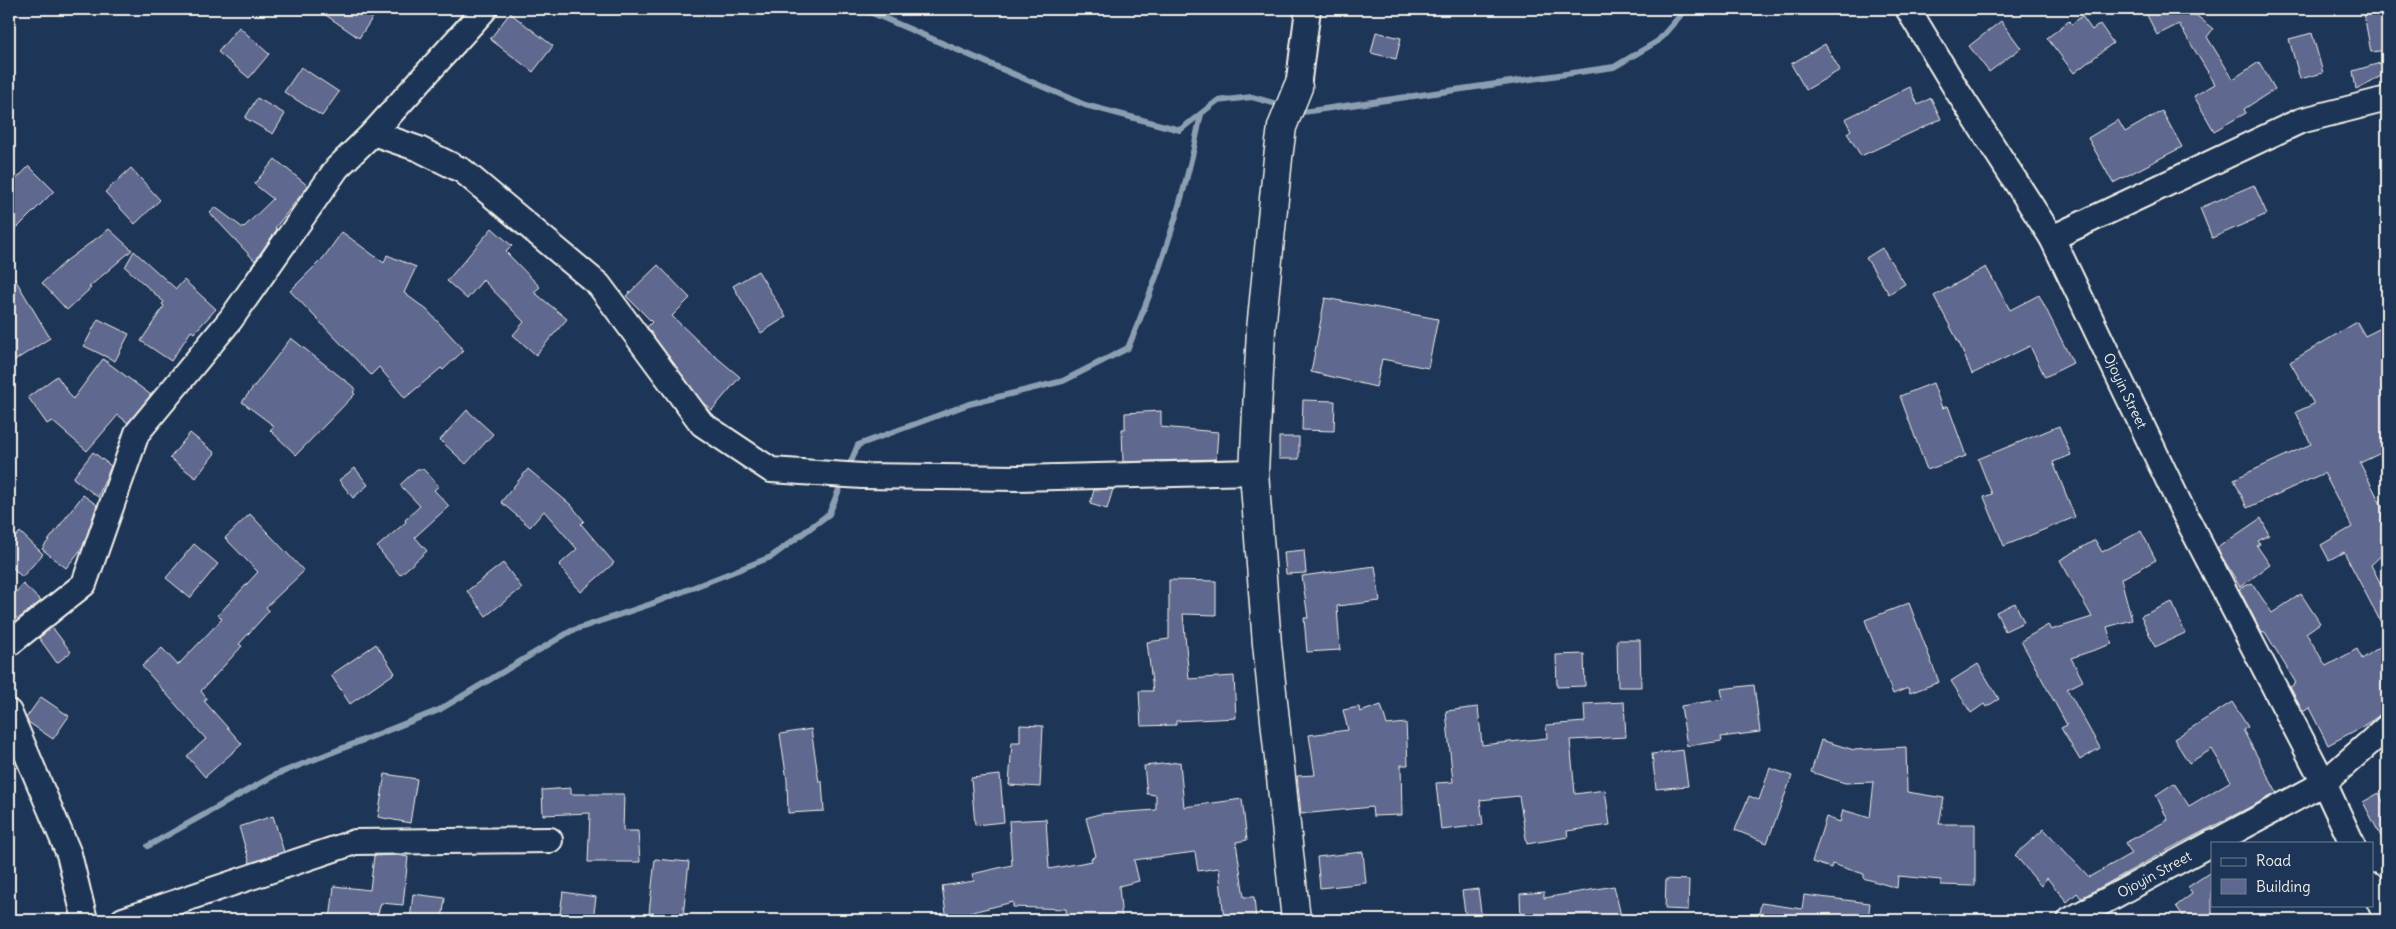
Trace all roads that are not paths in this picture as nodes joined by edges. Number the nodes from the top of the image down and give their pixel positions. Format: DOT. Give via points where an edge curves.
graph roads {
  1 [pos="485,9"];
  2 [pos="1308,9"];
  3 [pos="1908,9"];
  4 [pos="1298,87"];
  5 [pos="2387,99"];
  6 [pos="374,133"];
  7 [pos="2052,238"];
  8 [pos="1254,472"];
  9 [pos="9,644"];
  10 [pos="9,712"];
  11 [pos="2387,727"];
  12 [pos="2324,783"];
  13 [pos="550,840"];
  14 [pos="2215,842"];
  15 [pos="2352,842"];
  16 [pos="2211,844"];
  17 [pos="2374,890"];
  18 [pos="2387,919"];
  19 [pos="85,920"];
  20 [pos="123,920"];
  21 [pos="1296,920"];
  22 [pos="2070,920"];
  1 -- 6 [label="street"];
  2 -- 4 [label="street"];
  3 -- 7 [label="street, Ojoyin Street"];
  4 -- 8 [label="street" via="1282,127 1260,330"];
  5 -- 7 [label="street" via="2300,121"];
  6 -- 8 [label="street" via="419,149 463,171 599,285 702,424 771,470 862,476 1018,478"];
  6 -- 9 [label="street" via="338,168 231,318 136,433 84,584"];
  7 -- 12 [label="street, Ojoyin Street" via="2182,509"];
  8 -- 21 [label="street" via="1267,644"];
  10 -- 19 [label="street" via="69,854"];
  11 -- 12 [label="street, Ojoyin Street"];
  12 -- 14 [label="street, Ojoyin Street"];
  12 -- 15 [label="street, Ojoyin Street"];
  13 -- 20 [label="street" via="354,842"];
  16 -- 22 [label="street, Ojoyin Street"];
  17 -- 18 [label="street"];
}
